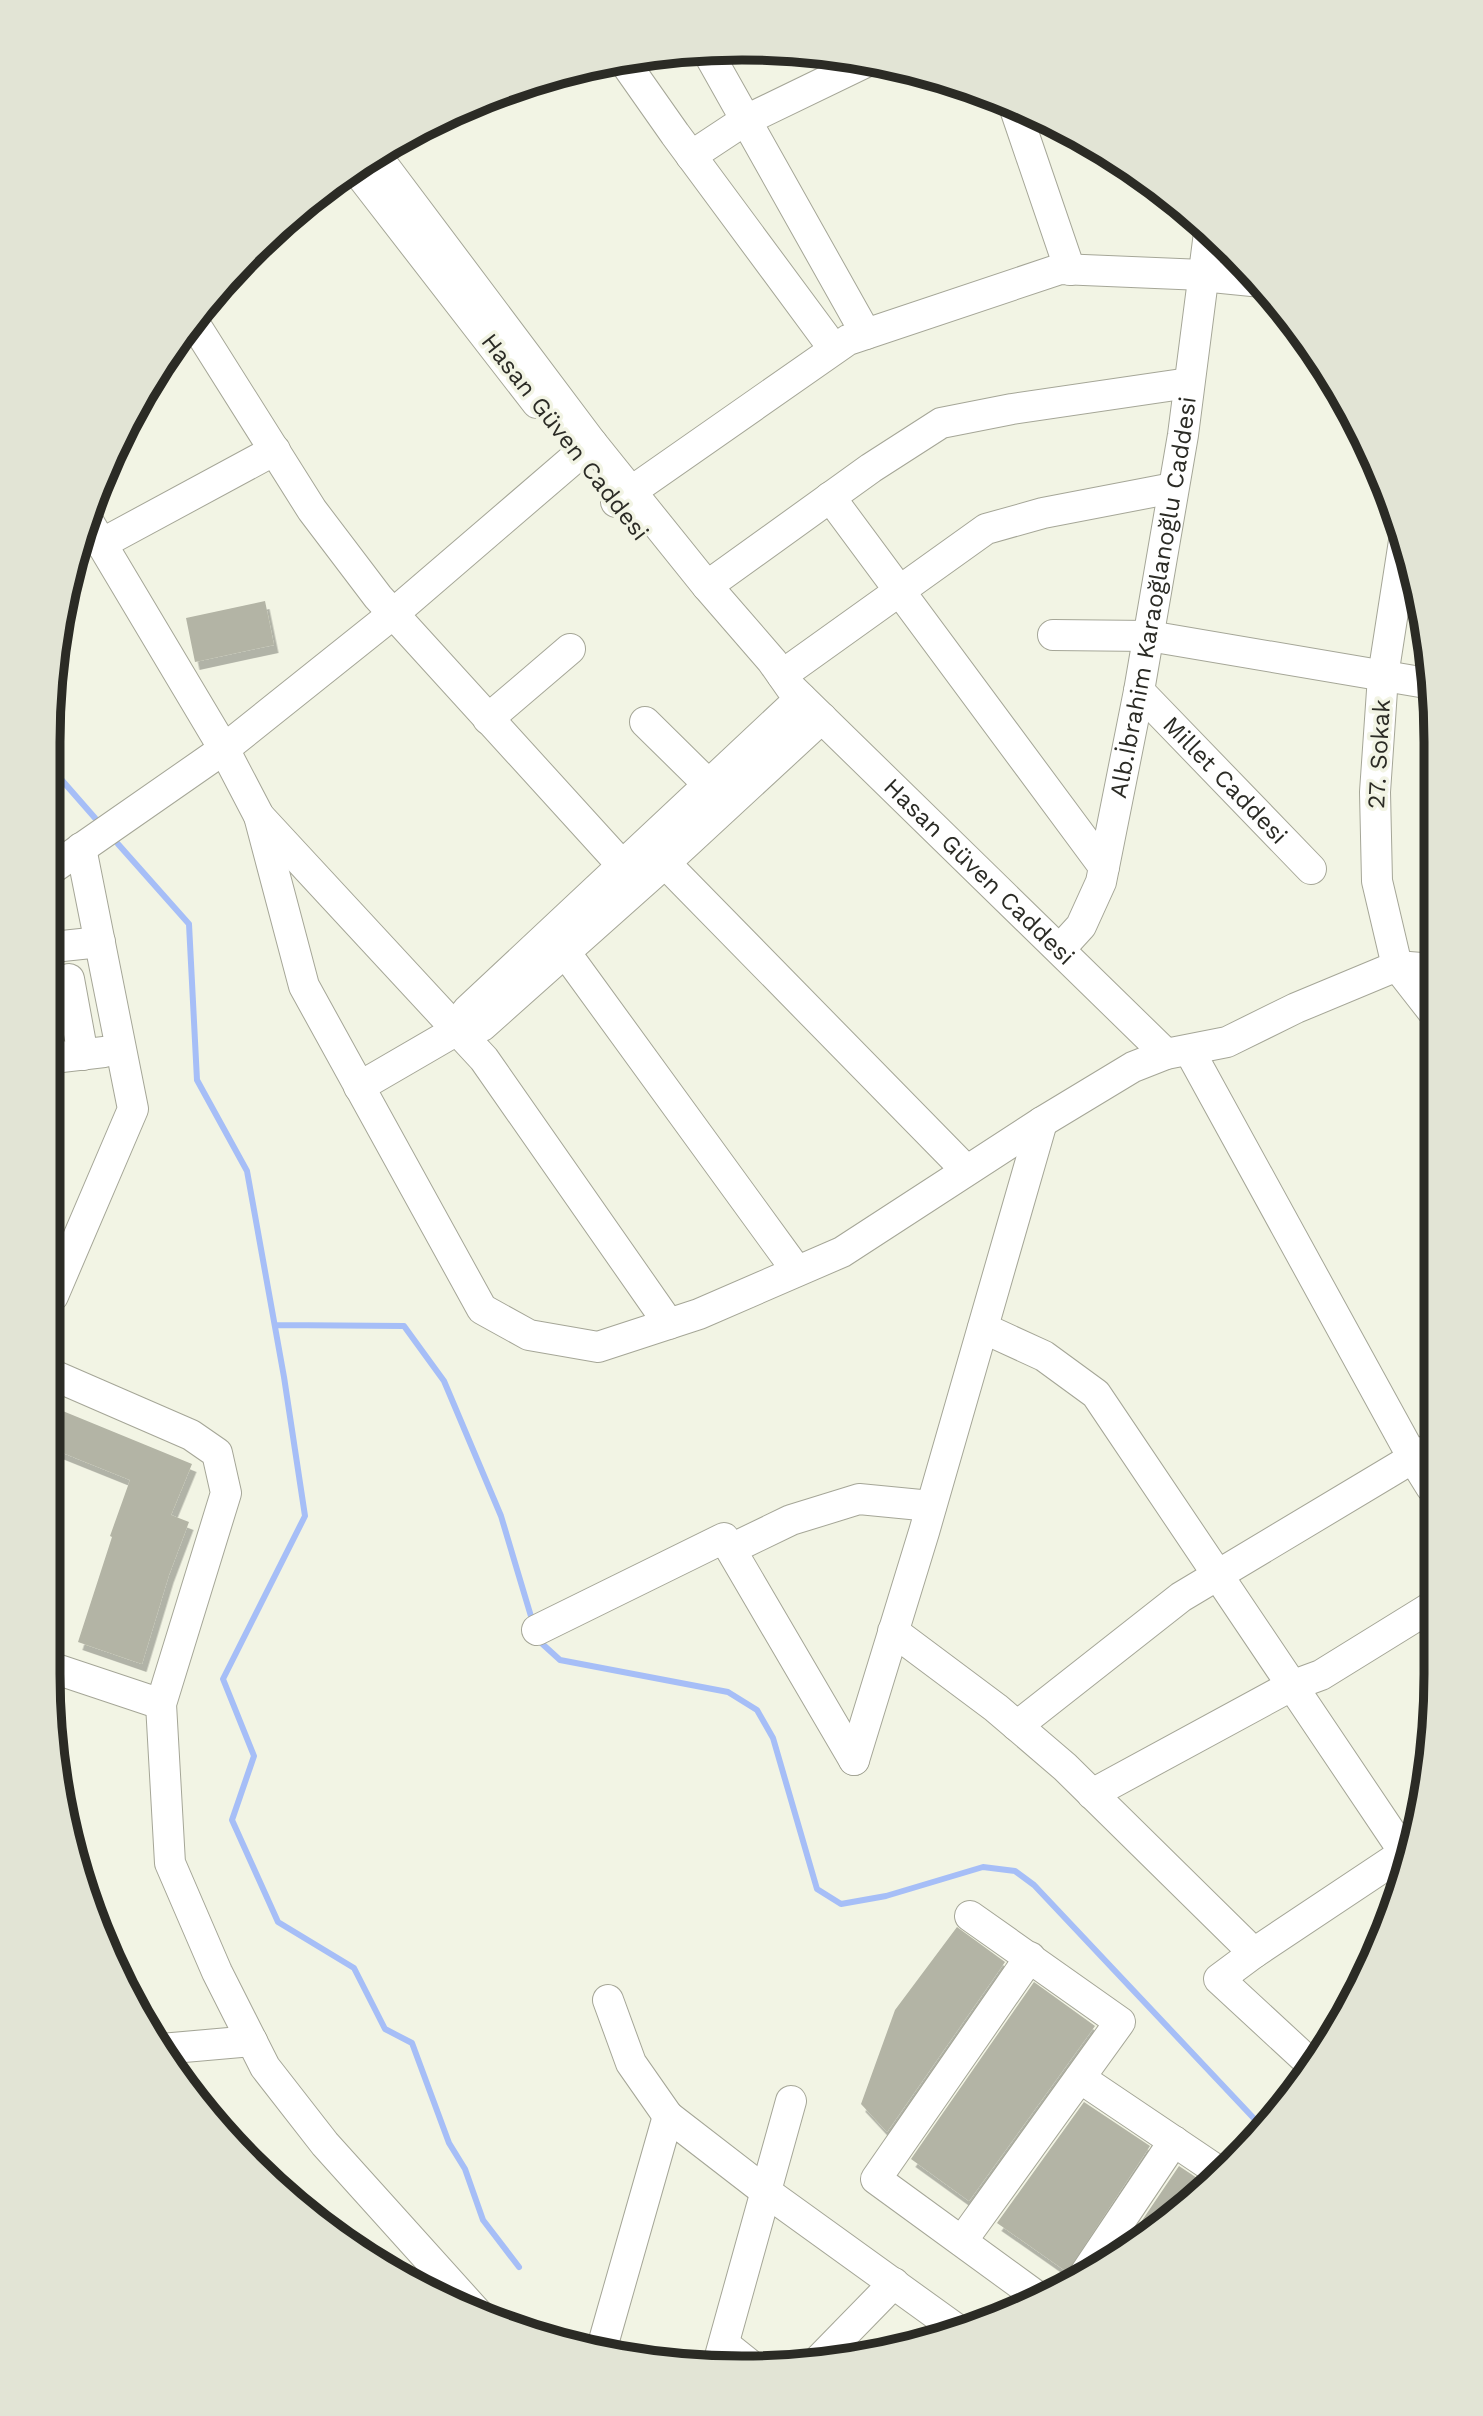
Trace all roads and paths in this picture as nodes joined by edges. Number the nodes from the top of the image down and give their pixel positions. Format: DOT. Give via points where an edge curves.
graph roads {
  1 [pos="712,61"];
  2 [pos="629,69"];
  3 [pos="852,69"];
  4 [pos="1018,119"];
  5 [pos="744,121"];
  6 [pos="691,156"];
  7 [pos="381,163"];
  8 [pos="361,175"];
  9 [pos="1207,244"];
  10 [pos="1070,270"];
  11 [pos="1203,276"];
  12 [pos="1243,280"];
  13 [pos="198,329"];
  14 [pos="866,334"];
  15 [pos="834,349"];
  16 [pos="1189,383"];
  17 [pos="584,449"];
  18 [pos="275,450"];
  19 [pos="1173,488"];
  20 [pos="624,496"];
  21 [pos="830,497"];
  22 [pos="95,533"];
  23 [pos="1400,566"];
  24 [pos="707,586"];
  25 [pos="898,591"];
  26 [pos="393,614"];
  27 [pos="1053,635"];
  28 [pos="1149,636"];
  29 [pos="570,649"];
  30 [pos="1383,676"];
  31 [pos="1421,682"];
  32 [pos="1139,691"];
  33 [pos="799,695"];
  34 [pos="488,719"];
  35 [pos="645,722"];
  36 [pos="224,749"];
  37 [pos="709,785"];
  38 [pos="259,816"];
  39 [pos="81,848"];
  40 [pos="60,863"];
  41 [pos="665,863"];
  42 [pos="621,864"];
  43 [pos="1104,867"];
  44 [pos="1311,869"];
  45 [pos="100,942"];
  46 [pos="60,946"];
  47 [pos="1060,949"];
  48 [pos="565,951"];
  49 [pos="1397,966"];
  50 [pos="1424,968"];
  51 [pos="69,979"];
  52 [pos="1424,1000"];
  53 [pos="460,1028"];
  54 [pos="121,1050"];
  55 [pos="1177,1052"];
  56 [pos="83,1055"];
  57 [pos="60,1057"];
  58 [pos="359,1087"];
  59 [pos="1042,1122"];
  60 [pos="966,1170"];
  61 [pos="797,1271"];
  62 [pos="60,1280"];
  63 [pos="670,1324"];
  64 [pos="983,1328"];
  65 [pos="60,1378"];
  66 [pos="1422,1453"];
  67 [pos="931,1506"];
  68 [pos="731,1549"];
  69 [pos="1217,1575"];
  70 [pos="1424,1611"];
  71 [pos="537,1630"];
  72 [pos="893,1631"];
  73 [pos="60,1670"];
  74 [pos="1291,1686"];
  75 [pos="160,1704"];
  76 [pos="1017,1726"];
  77 [pos="1091,1794"];
  78 [pos="1401,1846"];
  79 [pos="1398,1858"];
  80 [pos="970,1916"];
  81 [pos="1254,1953"];
  82 [pos="1030,1957"];
  83 [pos="608,2000"];
  84 [pos="252,2041"];
  85 [pos="171,2048"];
  86 [pos="1305,2059"];
  87 [pos="1080,2078"];
  88 [pos="791,2101"];
  89 [pos="668,2116"];
  90 [pos="1174,2141"];
  91 [pos="1212,2168"];
  92 [pos="765,2191"];
  93 [pos="962,2241"];
  94 [pos="1097,2256"];
  95 [pos="894,2283"];
  96 [pos="1031,2292"];
  97 [pos="462,2296"];
  98 [pos="949,2324"];
  99 [pos="604,2342"];
  100 [pos="827,2351"];
  101 [pos="721,2356"];
  1 -- 5 [label="street"];
  2 -- 6 [label="street"];
  3 -- 5 [label="street"];
  4 -- 10 [label="street"];
  5 -- 6 [label="street"];
  5 -- 14 [label="street"];
  6 -- 15 [label="street"];
  7 -- 17 [label="street, Hasan Güven Caddesi"];
  8 -- 17 [label="street, Hasan Güven Caddesi"];
  9 -- 11 [label="street, Alb.İbrahim Karaoğlanoğlu Caddesi"];
  10 -- 11 [label="street"];
  10 -- 14 [label="street" via="1060,269"];
  11 -- 12 [label="street"];
  11 -- 16 [label="street, Alb.İbrahim Karaoğlanoğlu Caddesi"];
  13 -- 18 [label="street"];
  14 -- 15 [label="street"];
  15 -- 20 [label="street"];
  16 -- 19 [label="street, Alb.İbrahim Karaoğlanoğlu Caddesi"];
  16 -- 21 [label="street" via="1012,408 941,423"];
  17 -- 20 [label="street, Hasan Güven Caddesi"];
  17 -- 26 [label="street"];
  18 -- 22 [label="street"];
  18 -- 26 [label="street" via="312,510"];
  19 -- 25 [label="street" via="986,529"];
  19 -- 28 [label="street, Alb.İbrahim Karaoğlanoğlu Caddesi"];
  20 -- 24 [label="street, Hasan Güven Caddesi"];
  20 -- 33 [label="street, Hasan Güven Caddesi" via="759,670"];
  21 -- 24 [label="street"];
  21 -- 25 [label="street"];
  22 -- 36 [label="street"];
  23 -- 30 [label="street, 27. Sokak"];
  24 -- 33 [label="street, Hasan Güven Caddesi"];
  25 -- 33 [label="street"];
  25 -- 43 [label="street"];
  26 -- 34 [label="street"];
  26 -- 36 [label="street"];
  27 -- 28 [label="street"];
  28 -- 30 [label="street"];
  28 -- 32 [label="street, Alb.İbrahim Karaoğlanoğlu Caddesi"];
  29 -- 34 [label="street"];
  30 -- 31 [label="street"];
  30 -- 49 [label="street, 27. Sokak" via="1375,792 1377,881"];
  32 -- 43 [label="street, Alb.İbrahim Karaoğlanoğlu Caddesi"];
  32 -- 44 [label="street, Millet Caddesi"];
  33 -- 37 [label="street"];
  33 -- 41 [label="street"];
  33 -- 47 [label="street, Hasan Güven Caddesi"];
  34 -- 42 [label="street"];
  35 -- 37 [label="street"];
  36 -- 38 [label="street"];
  36 -- 39 [label="street"];
  37 -- 42 [label="street"];
  38 -- 53 [label="street"];
  38 -- 58 [label="street" via="304,986"];
  39 -- 40 [label="street"];
  39 -- 45 [label="street"];
  41 -- 42 [label="street"];
  41 -- 48 [label="street"];
  41 -- 60 [label="street"];
  42 -- 53 [label="street" via="467,1011"];
  43 -- 47 [label="street, Alb.İbrahim Karaoğlanoğlu Caddesi" via="1082,926"];
  45 -- 46 [label="street"];
  45 -- 54 [label="street"];
  47 -- 55 [label="street, Hasan Güven Caddesi"];
  48 -- 53 [label="street" via="482,1026"];
  48 -- 61 [label="street"];
  49 -- 50 [label="street"];
  49 -- 52 [label="street"];
  49 -- 55 [label="street" via="1227,1042"];
  51 -- 56 [label="street"];
  53 -- 58 [label="street"];
  53 -- 63 [label="street"];
  54 -- 56 [label="street"];
  54 -- 62 [label="street" via="133,1109"];
  55 -- 59 [label="street" via="1133,1067"];
  55 -- 66 [label="street, Hasan Güven Caddesi"];
  56 -- 57 [label="street"];
  58 -- 63 [label="street" via="482,1309 529,1335 597,1347"];
  59 -- 60 [label="street"];
  59 -- 64 [label="street"];
  60 -- 61 [label="street" via="842,1252"];
  61 -- 63 [label="street"];
  64 -- 67 [label="street"];
  64 -- 69 [label="street" via="1044,1356 1096,1394"];
  65 -- 75 [label="street" via="191,1436 217,1453 226,1493"];
  66 -- 69 [label="street"];
  67 -- 68 [label="street" via="859,1499 791,1520"];
  67 -- 72 [label="street"];
  68 -- 71 [label="street" via="724,1538"];
  68 -- 72 [label="street" via="854,1760"];
  69 -- 74 [label="street"];
  69 -- 76 [label="street" via="1181,1597"];
  70 -- 74 [label="street" via="1321,1675"];
  72 -- 76 [label="street"];
  73 -- 75 [label="street"];
  74 -- 77 [label="street"];
  74 -- 78 [label="street"];
  75 -- 84 [label="street" via="170,1863"];
  76 -- 77 [label="street"];
  77 -- 81 [label="street"];
  79 -- 81 [label="street"];
  80 -- 82 [label="street"];
  81 -- 86 [label="street" via="1219,1979"];
  82 -- 87 [label="street" via="1120,2022"];
  82 -- 93 [label="street" via="876,2179"];
  83 -- 89 [label="street" via="631,2063"];
  84 -- 85 [label="street"];
  84 -- 97 [label="street" via="265,2067 325,2144"];
  87 -- 90 [label="street"];
  87 -- 93 [label="street"];
  88 -- 92 [label="street"];
  89 -- 92 [label="street"];
  89 -- 99 [label="street"];
  90 -- 91 [label="street"];
  90 -- 94 [label="street"];
  92 -- 95 [label="street"];
  92 -- 101 [label="street"];
  93 -- 96 [label="street"];
  95 -- 98 [label="street"];
  95 -- 100 [label="street"];
}
